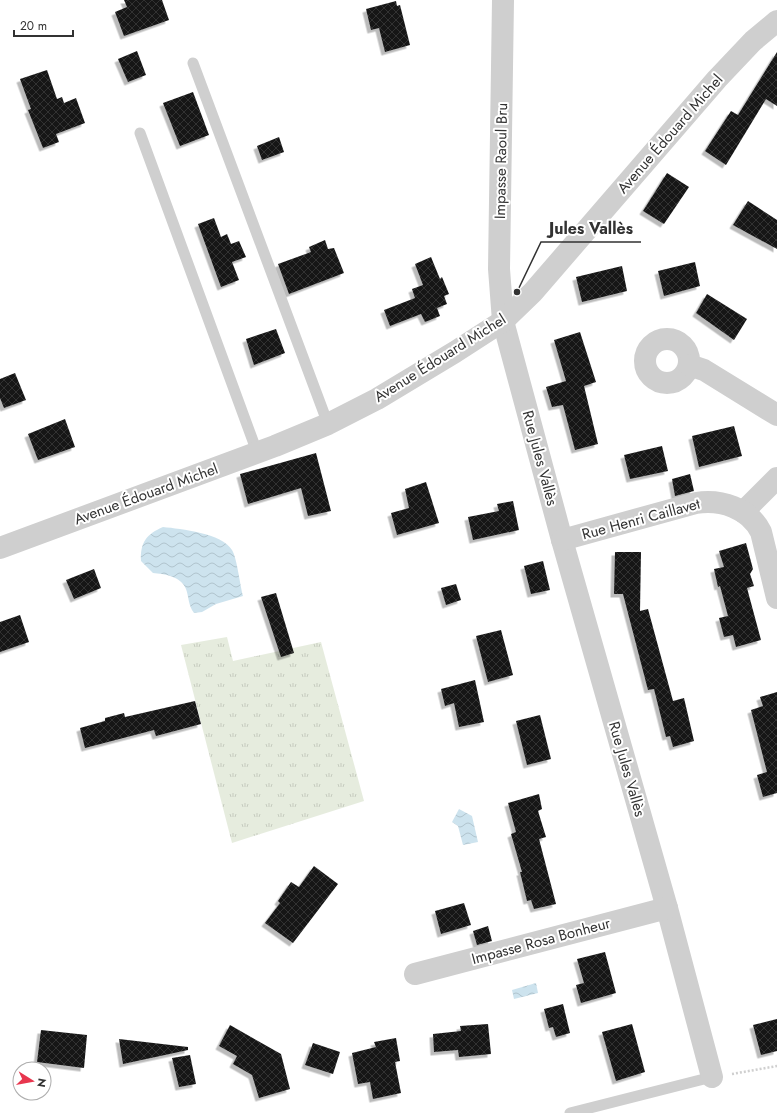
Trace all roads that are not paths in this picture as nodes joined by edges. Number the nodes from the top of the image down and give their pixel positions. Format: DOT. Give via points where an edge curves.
graph roads {
  1 [pos="503,0"];
  2 [pos="777,21"];
  3 [pos="193,63"];
  4 [pos="140,133"];
  5 [pos="503,321"];
  6 [pos="689,365"];
  7 [pos="777,415"];
  8 [pos="328,424"];
  9 [pos="257,452"];
  10 [pos="777,478"];
  11 [pos="743,512"];
  12 [pos="562,540"];
  13 [pos="0,548"];
  14 [pos="773,567"];
  15 [pos="777,598"];
  16 [pos="667,908"];
  17 [pos="415,974"];
  18 [pos="712,1077"];
  19 [pos="570,1113"];
  1 -- 5 [label="street, Impasse Raoul Bru" via="499,269"];
  2 -- 5 [label="street, Avenue Édouard Michel" via="727,68 533,292"];
  3 -- 8 [label="lane"];
  4 -- 9 [label="lane"];
  5 -- 8 [label="street, Avenue Édouard Michel" via="377,399"];
  5 -- 12 [label="street, Rue Jules Vallès"];
  6 -- 7 [label="street" via="704,370"];
  8 -- 9 [label="street, Avenue Édouard Michel"];
  9 -- 13 [label="street, Avenue Édouard Michel"];
  10 -- 11 [label="street"];
  11 -- 12 [label="street, Rue Henri Caillavet" via="725,504 707,501"];
  11 -- 14 [label="street, Rue Henri Caillavet" via="757,522"];
  12 -- 16 [label="street, Rue Jules Vallès"];
  14 -- 15 [label="street, Rue Henri Caillavet"];
  16 -- 17 [label="street, Impasse Rosa Bonheur"];
  16 -- 18 [label="street, Rue Jules Vallès"];
  18 -- 19 [label="lane"];
}
